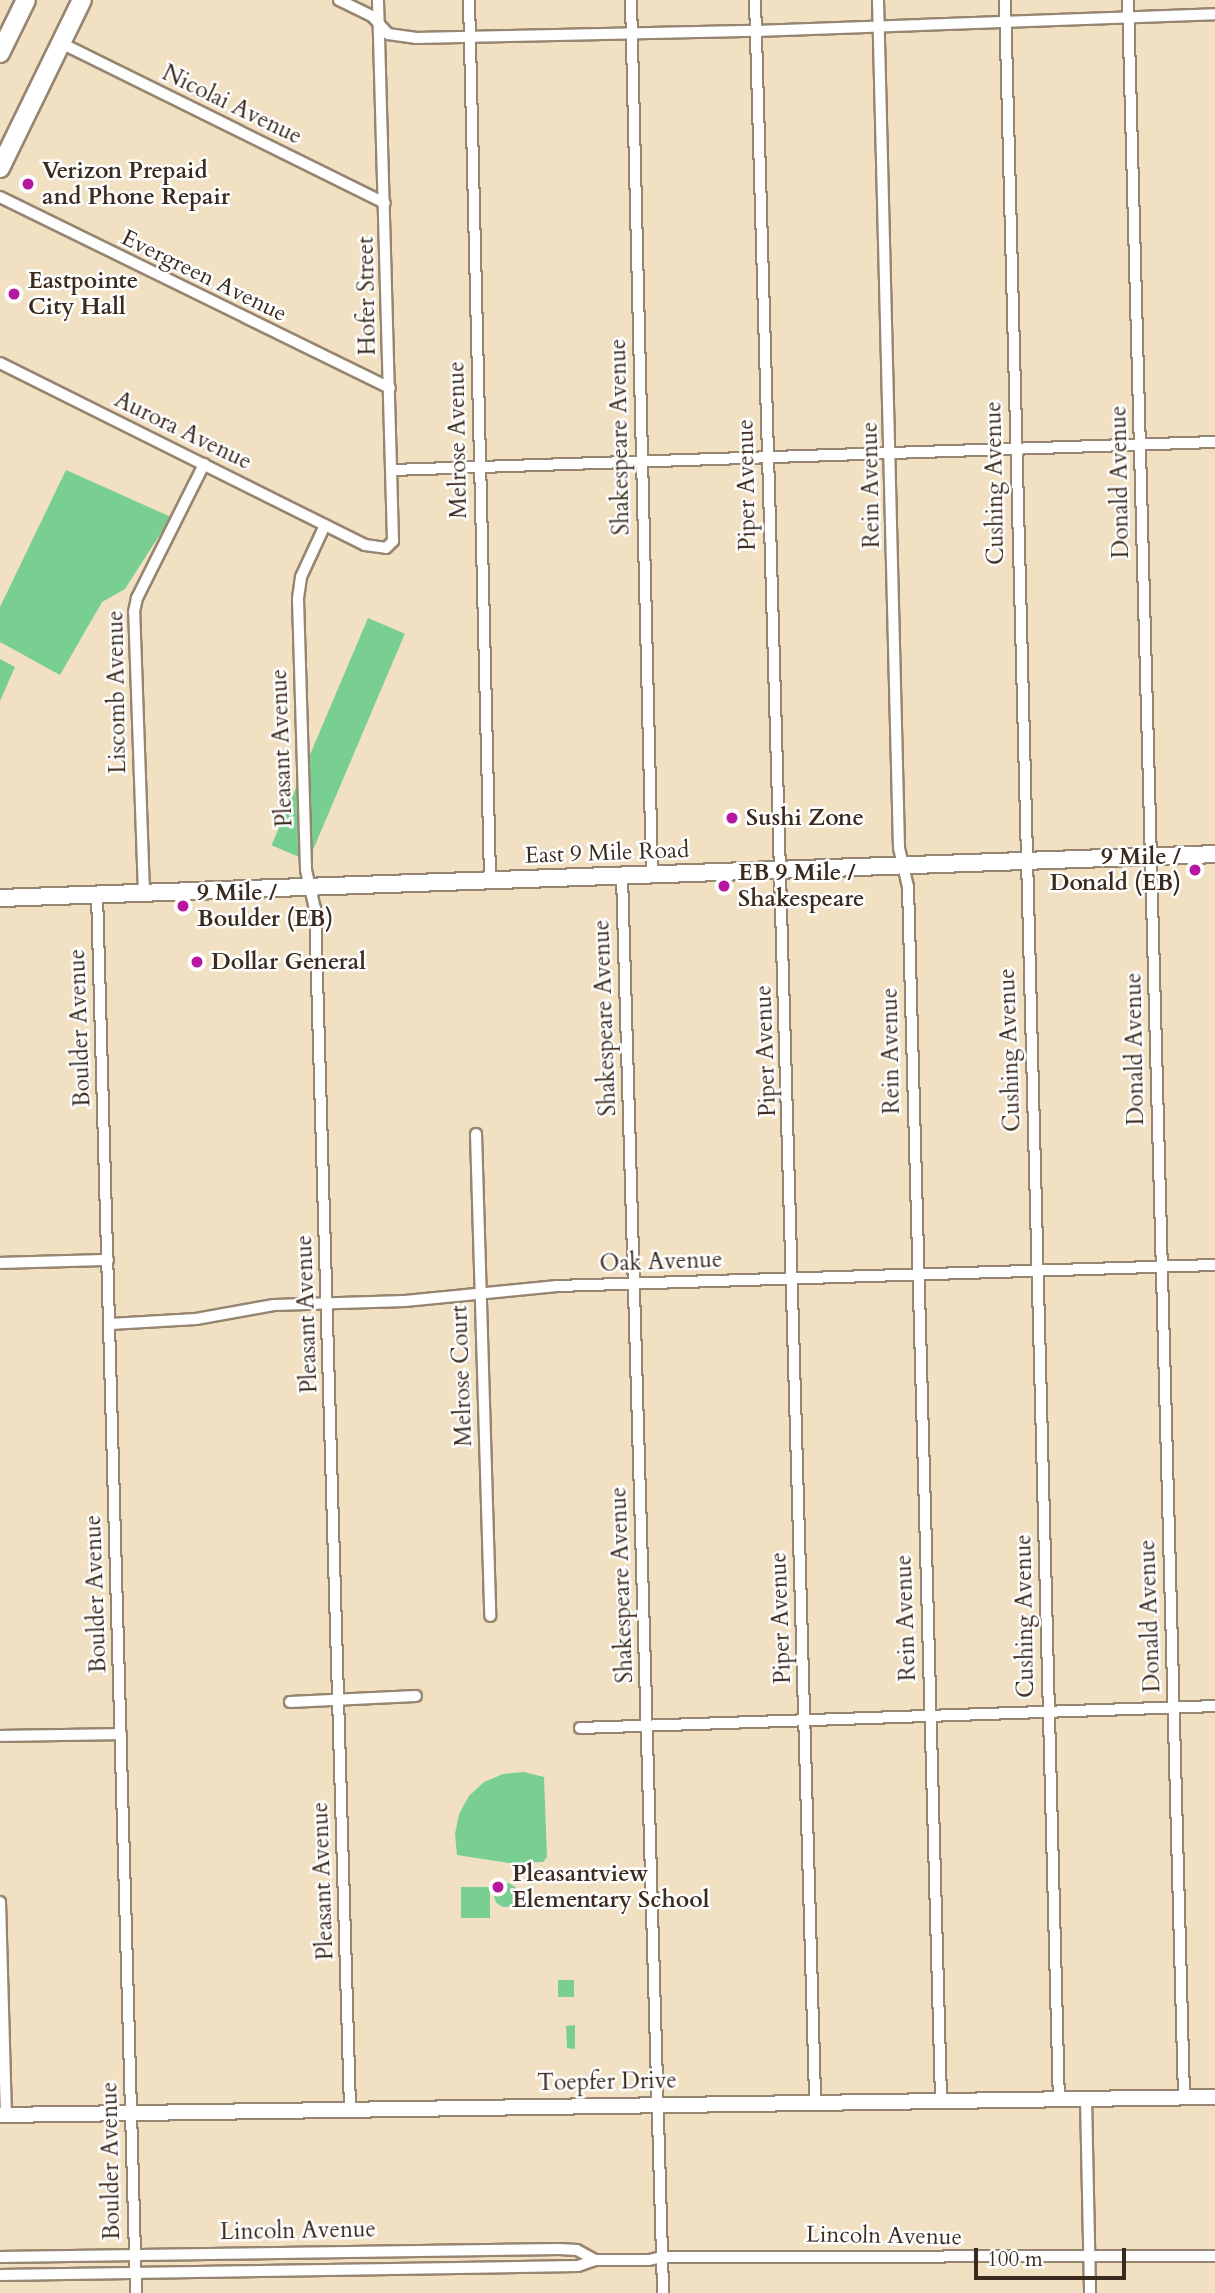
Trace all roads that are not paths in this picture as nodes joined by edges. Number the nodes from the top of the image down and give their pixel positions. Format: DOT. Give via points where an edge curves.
graph roads {
  1 [pos="26,0"];
  2 [pos="82,0"];
  3 [pos="338,0"];
  4 [pos="378,0"];
  5 [pos="469,0"];
  6 [pos="631,0"];
  7 [pos="755,0"];
  8 [pos="878,0"];
  9 [pos="1005,0"];
  10 [pos="1128,0"];
  11 [pos="1215,14"];
  12 [pos="1129,18"];
  13 [pos="379,22"];
  14 [pos="1006,22"];
  15 [pos="879,26"];
  16 [pos="756,31"];
  17 [pos="632,35"];
  18 [pos="470,37"];
  19 [pos="61,43"];
  20 [pos="2,44"];
  21 [pos="0,168"];
  22 [pos="0,197"];
  23 [pos="385,203"];
  24 [pos="0,363"];
  25 [pos="390,388"];
  26 [pos="1215,442"];
  27 [pos="1140,445"];
  28 [pos="1015,449"];
  29 [pos="892,453"];
  30 [pos="767,456"];
  31 [pos="642,461"];
  32 [pos="204,464"];
  33 [pos="480,466"];
  34 [pos="392,470"];
  35 [pos="324,524"];
  36 [pos="348,537"];
  37 [pos="1215,854"];
  38 [pos="1151,857"];
  39 [pos="1025,859"];
  40 [pos="903,865"];
  41 [pos="781,869"];
  42 [pos="652,874"];
  43 [pos="622,875"];
  44 [pos="490,880"];
  45 [pos="309,887"];
  46 [pos="144,893"];
  47 [pos="97,894"];
  48 [pos="0,898"];
  49 [pos="476,1134"];
  50 [pos="108,1260"];
  51 [pos="0,1263"];
  52 [pos="1215,1265"];
  53 [pos="1161,1267"];
  54 [pos="1038,1271"];
  55 [pos="917,1275"];
  56 [pos="793,1279"];
  57 [pos="634,1284"];
  58 [pos="480,1294"];
  59 [pos="328,1305"];
  60 [pos="110,1324"];
  61 [pos="490,1616"];
  62 [pos="416,1696"];
  63 [pos="338,1699"];
  64 [pos="290,1702"];
  65 [pos="1215,1706"];
  66 [pos="1174,1708"];
  67 [pos="1049,1713"];
  68 [pos="929,1716"];
  69 [pos="805,1720"];
  70 [pos="647,1725"];
  71 [pos="580,1728"];
  72 [pos="121,1734"];
  73 [pos="0,1736"];
  74 [pos="0,1902"];
  75 [pos="1215,2096"];
  76 [pos="1184,2097"];
  77 [pos="1059,2098"];
  78 [pos="1086,2098"];
  79 [pos="815,2101"];
  80 [pos="941,2101"];
  81 [pos="659,2105"];
  82 [pos="350,2109"];
  83 [pos="132,2112"];
  84 [pos="3,2115"];
  85 [pos="134,2254"];
  86 [pos="1215,2256"];
  87 [pos="0,2257"];
  88 [pos="662,2257"];
  89 [pos="1090,2259"];
  90 [pos="595,2260"];
  91 [pos="134,2273"];
  92 [pos="0,2275"];
  93 [pos="135,2293"];
  94 [pos="663,2293"];
  95 [pos="1090,2293"];
  1 -- 20 [label="main road"];
  2 -- 19 [label="main road"];
  3 -- 13 [label="street"];
  4 -- 13 [label="street, Hofer Street"];
  5 -- 18 [label="street, Melrose Avenue"];
  6 -- 17 [label="street, Shakespeare Avenue"];
  7 -- 16 [label="street, Piper Avenue"];
  8 -- 15 [label="street, Rein Avenue"];
  9 -- 14 [label="street, Cushing Avenue"];
  10 -- 12 [label="street, Donald Avenue"];
  11 -- 12 [label="street"];
  12 -- 14 [label="street"];
  12 -- 27 [label="street, Donald Avenue"];
  13 -- 18 [label="street" via="388,34 397,36"];
  13 -- 23 [label="street, Hofer Street"];
  14 -- 15 [label="street"];
  14 -- 28 [label="street, Cushing Avenue"];
  15 -- 16 [label="street"];
  15 -- 29 [label="street, Rein Avenue"];
  16 -- 17 [label="street"];
  16 -- 30 [label="street, Piper Avenue"];
  17 -- 18 [label="street"];
  17 -- 31 [label="street, Shakespeare Avenue"];
  18 -- 33 [label="street, Melrose Avenue"];
  19 -- 21 [label="main road"];
  19 -- 23 [label="street, Nicolai Avenue"];
  22 -- 25 [label="street, Evergreen Avenue"];
  23 -- 25 [label="street, Hofer Street"];
  24 -- 32 [label="street, Aurora Avenue"];
  25 -- 34 [label="street, Hofer Street"];
  26 -- 27 [label="street"];
  27 -- 28 [label="street"];
  27 -- 38 [label="street, Donald Avenue"];
  28 -- 29 [label="street"];
  28 -- 39 [label="street, Cushing Avenue"];
  29 -- 30 [label="street"];
  29 -- 40 [label="street, Rein Avenue" via="899,848"];
  30 -- 31 [label="street"];
  30 -- 41 [label="street, Piper Avenue"];
  31 -- 33 [label="street"];
  31 -- 42 [label="street, Shakespeare Avenue"];
  32 -- 35 [label="street, Aurora Avenue"];
  32 -- 46 [label="street, Liscomb Avenue" via="134,612"];
  33 -- 34 [label="street"];
  33 -- 44 [label="street, Melrose Avenue"];
  34 -- 36 [label="street, Hofer Street" via="393,541 386,548 373,547"];
  35 -- 36 [label="street, Aurora Avenue"];
  35 -- 45 [label="street, Pleasant Avenue" via="299,587"];
  37 -- 38 [label="main road, East 9 Mile Road"];
  38 -- 39 [label="main road, East 9 Mile Road"];
  38 -- 53 [label="street, Donald Avenue"];
  39 -- 40 [label="main road, East 9 Mile Road"];
  39 -- 54 [label="street, Cushing Avenue"];
  40 -- 41 [label="main road, East 9 Mile Road"];
  40 -- 55 [label="street, Rein Avenue" via="908,887"];
  41 -- 42 [label="main road, East 9 Mile Road"];
  41 -- 56 [label="street, Piper Avenue"];
  42 -- 43 [label="main road, East 9 Mile Road"];
  43 -- 44 [label="main road, East 9 Mile Road"];
  43 -- 57 [label="street, Shakespeare Avenue"];
  44 -- 45 [label="main road, East 9 Mile Road"];
  45 -- 46 [label="main road, East 9 Mile Road"];
  45 -- 59 [label="street, Pleasant Avenue" via="315,908"];
  46 -- 47 [label="main road, East 9 Mile Road"];
  47 -- 48 [label="main road, East 9 Mile Road"];
  47 -- 50 [label="street, Boulder Avenue"];
  49 -- 58 [label="street, Melrose Court"];
  50 -- 51 [label="street"];
  50 -- 60 [label="street, Boulder Avenue"];
  52 -- 53 [label="street, Oak Avenue"];
  53 -- 54 [label="street, Oak Avenue"];
  53 -- 66 [label="street, Donald Avenue"];
  54 -- 55 [label="street, Oak Avenue"];
  54 -- 67 [label="street, Cushing Avenue"];
  55 -- 56 [label="street, Oak Avenue"];
  55 -- 68 [label="street, Rein Avenue"];
  56 -- 57 [label="street, Oak Avenue"];
  56 -- 69 [label="street, Piper Avenue"];
  57 -- 58 [label="street, Oak Avenue"];
  57 -- 70 [label="street, Shakespeare Avenue"];
  58 -- 59 [label="street, Oak Avenue"];
  58 -- 61 [label="street, Melrose Court"];
  59 -- 60 [label="street, Oak Avenue" via="274,1306 195,1319"];
  59 -- 63 [label="street, Pleasant Avenue"];
  60 -- 72 [label="street, Boulder Avenue"];
  62 -- 63 [label="street"];
  63 -- 64 [label="street"];
  63 -- 82 [label="street, Pleasant Avenue"];
  65 -- 66 [label="street"];
  66 -- 67 [label="street"];
  66 -- 76 [label="street, Donald Avenue"];
  67 -- 68 [label="street"];
  67 -- 77 [label="street, Cushing Avenue"];
  68 -- 69 [label="street"];
  68 -- 80 [label="street, Rein Avenue"];
  69 -- 70 [label="street"];
  69 -- 79 [label="street, Piper Avenue"];
  70 -- 71 [label="street"];
  70 -- 81 [label="street, Shakespeare Avenue"];
  72 -- 73 [label="street"];
  72 -- 83 [label="street, Boulder Avenue"];
  74 -- 84 [label="street"];
  75 -- 76 [label="street, Toepfer Drive"];
  76 -- 78 [label="street, Toepfer Drive"];
  77 -- 78 [label="street, Toepfer Drive"];
  77 -- 80 [label="street, Toepfer Drive"];
  78 -- 89 [label="street"];
  79 -- 80 [label="street, Toepfer Drive"];
  79 -- 81 [label="street, Toepfer Drive"];
  81 -- 82 [label="street, Toepfer Drive"];
  81 -- 88 [label="street, Shakespeare Avenue"];
  82 -- 83 [label="street, Toepfer Drive"];
  83 -- 84 [label="street, Toepfer Drive"];
  83 -- 85 [label="street, Boulder Avenue"];
  85 -- 87 [label="street, Lincoln Avenue"];
  85 -- 90 [label="street, Lincoln Avenue" via="559,2249 577,2250"];
  85 -- 91 [label="street, Boulder Avenue"];
  86 -- 89 [label="street, Lincoln Avenue"];
  88 -- 89 [label="street, Lincoln Avenue"];
  88 -- 90 [label="street, Lincoln Avenue"];
  88 -- 94 [label="street, Shakespeare Avenue"];
  89 -- 95 [label="street"];
  90 -- 91 [label="street, Lincoln Avenue" via="578,2266"];
  91 -- 92 [label="street, Lincoln Avenue"];
  91 -- 93 [label="street, Boulder Avenue"];
}
